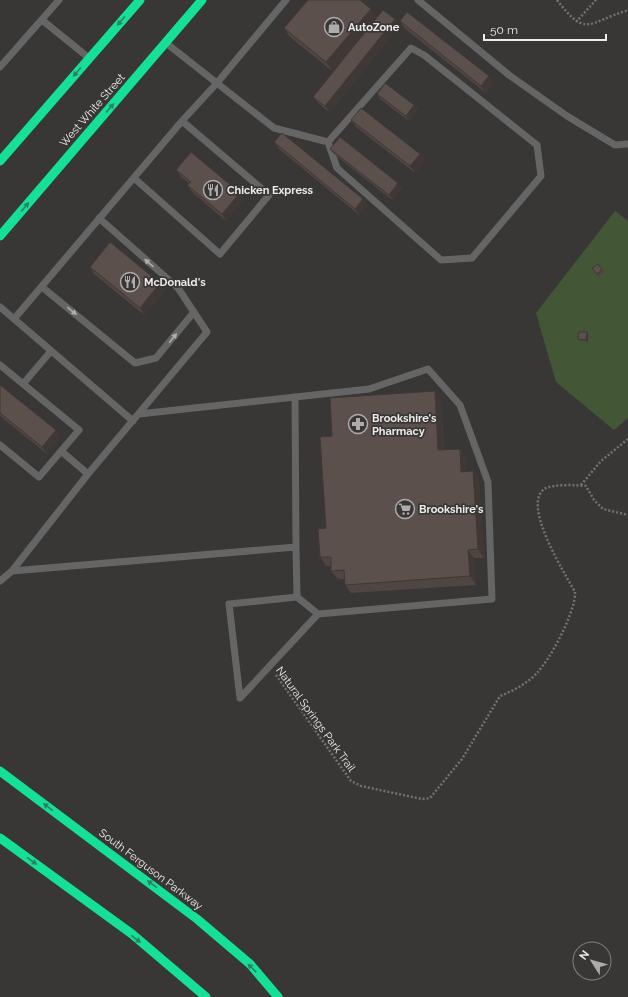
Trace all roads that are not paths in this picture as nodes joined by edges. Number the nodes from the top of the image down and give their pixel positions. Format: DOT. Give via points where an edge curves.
graph roads {
  1 [pos="59,0"];
  2 [pos="140,0"];
  3 [pos="202,0"];
  4 [pos="286,0"];
  5 [pos="418,0"];
  6 [pos="42,20"];
  7 [pos="166,42"];
  8 [pos="89,58"];
  9 [pos="0,67"];
  10 [pos="217,83"];
  11 [pos="182,121"];
  12 [pos="328,142"];
  13 [pos="628,144"];
  14 [pos="0,161"];
  15 [pos="134,178"];
  16 [pos="99,218"];
  17 [pos="0,236"];
  18 [pos="42,287"];
  19 [pos="0,307"];
  20 [pos="194,312"];
  21 [pos="14,319"];
  22 [pos="51,351"];
  23 [pos="0,365"];
  24 [pos="24,384"];
  25 [pos="295,397"];
  26 [pos="139,414"];
  27 [pos="133,421"];
  28 [pos="0,445"];
  29 [pos="61,451"];
  30 [pos="88,474"];
  31 [pos="296,547"];
  32 [pos="12,571"];
  33 [pos="0,581"];
  34 [pos="298,597"];
  35 [pos="318,614"];
  36 [pos="0,771"];
  37 [pos="0,838"];
  38 [pos="206,997"];
  39 [pos="278,997"];
  1 -- 6 [label="lane"];
  2 -- 8 [label="street, one-way"];
  3 -- 7 [label="street, West White Street"];
  4 -- 10 [label="lane"];
  5 -- 13 [label="lane" via="509,75 567,116 615,145"];
  6 -- 8 [label="lane"];
  6 -- 9 [label="lane"];
  7 -- 10 [label="lane"];
  17 -- 7 [label="street, West White Street, one-way"];
  8 -- 14 [label="street, one-way"];
  10 -- 11 [label="lane"];
  10 -- 12 [label="lane" via="274,128"];
  11 -- 15 [label="lane"];
  11 -- 15 [label="lane" via="269,194 220,254"];
  12 -- 12 [label="lane" via="411,48 424,55 537,145 541,176 472,258 441,260 337,168"];
  15 -- 16 [label="lane"];
  16 -- 18 [label="lane"];
  20 -- 16 [label="lane, one-way" via="178,288"];
  18 -- 20 [label="lane, one-way" via="135,363 156,358"];
  18 -- 21 [label="lane"];
  19 -- 21 [label="lane"];
  20 -- 26 [label="lane" via="207,332"];
  21 -- 22 [label="lane"];
  22 -- 24 [label="lane"];
  22 -- 27 [label="lane"];
  23 -- 24 [label="lane"];
  24 -- 29 [label="lane" via="79,430"];
  25 -- 26 [label="lane"];
  25 -- 31 [label="lane"];
  25 -- 35 [label="lane" via="369,389 428,369 460,405 488,482 492,599"];
  26 -- 27 [label="lane"];
  27 -- 30 [label="lane"];
  28 -- 29 [label="lane" via="39,477"];
  29 -- 30 [label="lane"];
  30 -- 32 [label="lane"];
  31 -- 32 [label="lane"];
  31 -- 34 [label="lane"];
  32 -- 33 [label="lane"];
  34 -- 35 [label="lane"];
  34 -- 35 [label="lane" via="229,604 240,698"];
  39 -- 36 [label="street, South Ferguson Parkway, one-way" via="243,959 184,908"];
  37 -- 38 [label="street, one-way" via="168,963"];
}
